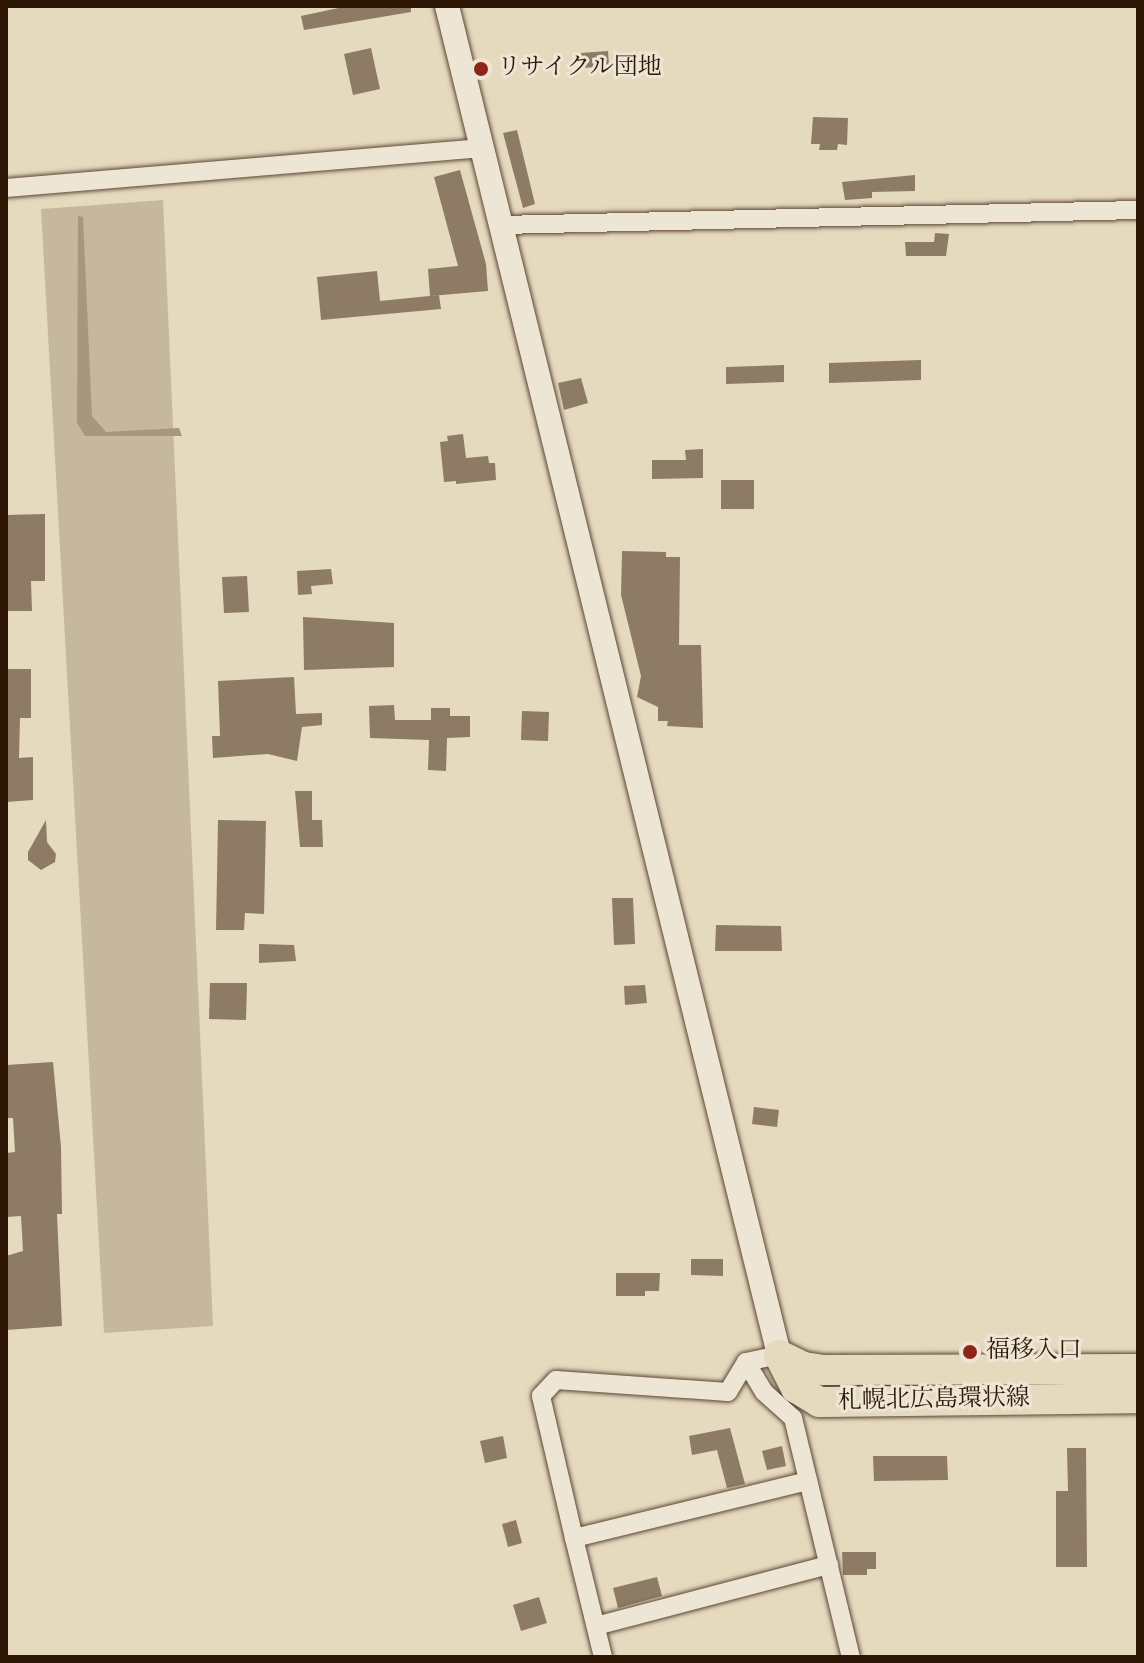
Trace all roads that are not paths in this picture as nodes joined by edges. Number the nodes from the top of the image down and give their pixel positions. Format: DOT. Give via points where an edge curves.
graph roads {
  1 [pos="447,6"];
  2 [pos="482,148"];
  3 [pos="6,188"];
  4 [pos="1138,210"];
  5 [pos="501,225"];
  6 [pos="779,1355"];
  7 [pos="746,1362"];
  8 [pos="1138,1369"];
  9 [pos="1138,1398"];
  10 [pos="808,1481"];
  11 [pos="574,1538"];
  12 [pos="829,1565"];
  13 [pos="596,1626"];
  14 [pos="603,1657"];
  15 [pos="851,1657"];
  1 -- 2 [label="street"];
  2 -- 3 [label="street"];
  2 -- 5 [label="street"];
  4 -- 5 [label="street"];
  5 -- 6 [label="street"];
  6 -- 7 [label="street"];
  6 -- 8 [label="main road, 札幌北広島環状線" via="824,1370"];
  6 -- 9 [label="main road, 札幌北広島環状線" via="796,1388 819,1402"];
  7 -- 10 [label="street" via="764,1392 793,1418"];
  7 -- 11 [label="street" via="728,1392 556,1380 541,1396"];
  10 -- 11 [label="street"];
  10 -- 12 [label="street"];
  11 -- 13 [label="street"];
  12 -- 13 [label="street"];
  12 -- 15 [label="street"];
  13 -- 14 [label="street"];
}
